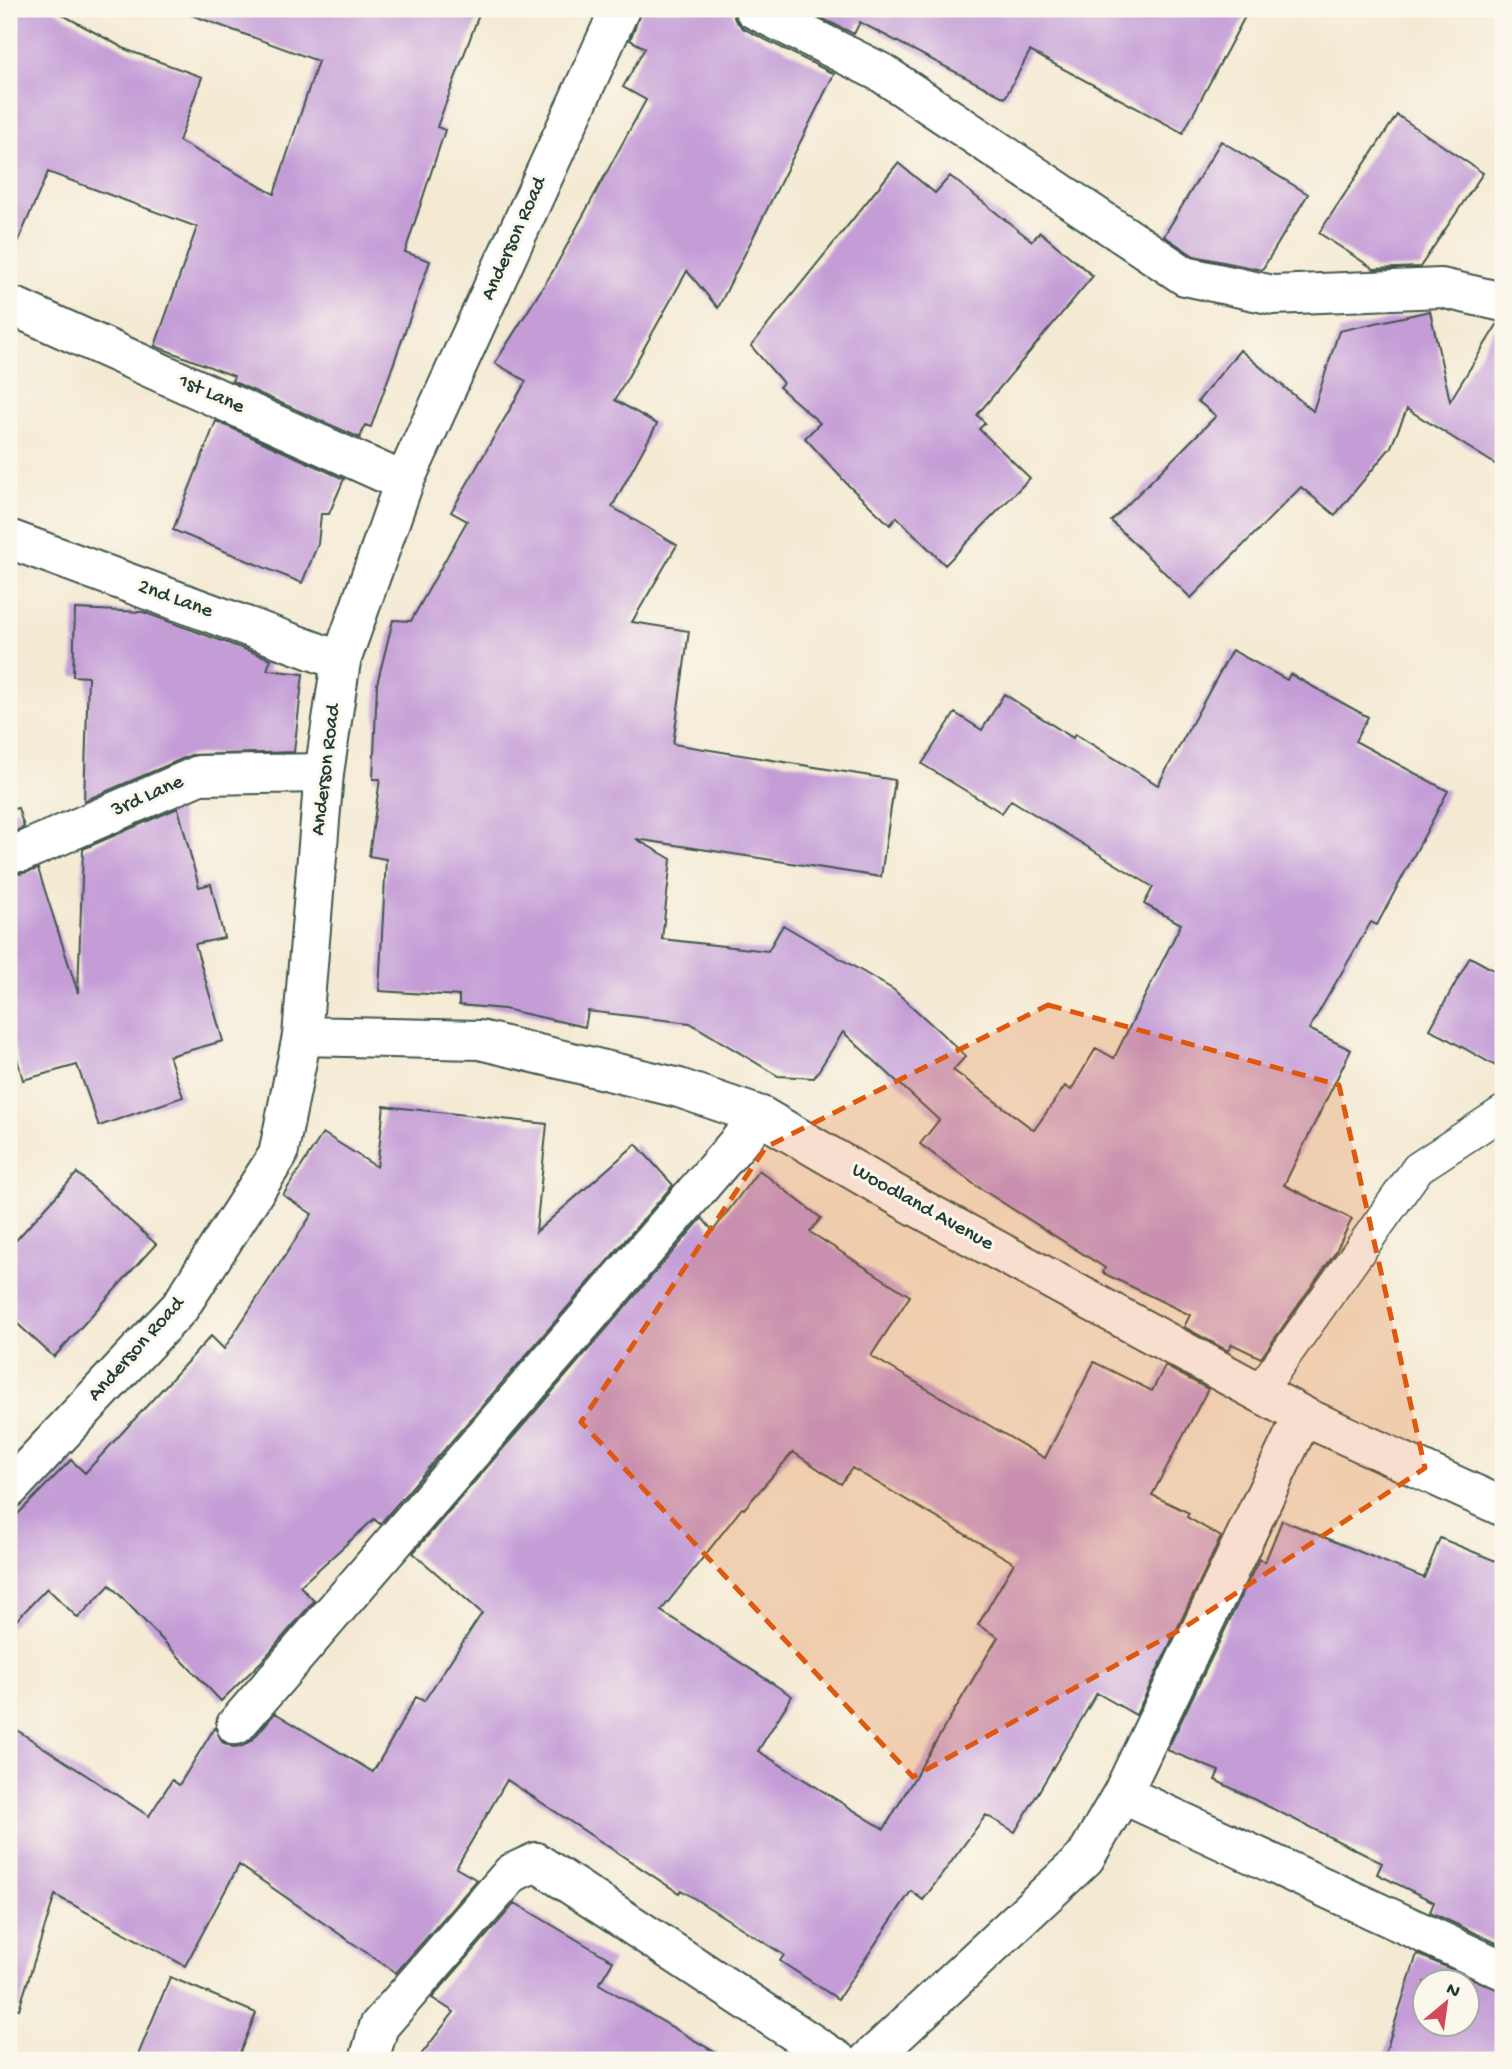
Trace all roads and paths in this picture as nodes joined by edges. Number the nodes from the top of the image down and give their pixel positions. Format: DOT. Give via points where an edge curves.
graph roads {
  1 [pos="620,9"];
  2 [pos="754,9"];
  3 [pos="1503,302"];
  4 [pos="17,308"];
  5 [pos="404,482"];
  6 [pos="9,539"];
  7 [pos="341,661"];
  8 [pos="324,773"];
  9 [pos="22,852"];
  10 [pos="302,1036"];
  11 [pos="1503,1112"];
  12 [pos="761,1116"];
  13 [pos="1259,1392"];
  14 [pos="1303,1416"];
  15 [pos="9,1489"];
  16 [pos="1503,1507"];
  17 [pos="236,1725"];
  18 [pos="1122,1794"];
  19 [pos="1503,1970"];
  20 [pos="369,2060"];
  21 [pos="837,2060"];
  22 [pos="869,2060"];
  1 -- 5 [label="street, Anderson Road"];
  2 -- 3 [label="street" via="882,73 1185,276 1273,295 1441,288"];
  4 -- 5 [label="street, 1st Lane"];
  5 -- 7 [label="street, Anderson Road"];
  6 -- 7 [label="street, 2nd Lane"];
  7 -- 8 [label="street, Anderson Road"];
  8 -- 9 [label="street, 3rd Lane" via="199,775"];
  8 -- 10 [label="street, Anderson Road"];
  10 -- 12 [label="street, Woodland Avenue" via="480,1040 679,1088"];
  10 -- 15 [label="street, Anderson Road" via="278,1155 195,1284 180,1307"];
  11 -- 13 [label="lane" via="1418,1168"];
  12 -- 13 [label="street, Woodland Avenue" via="912,1204"];
  12 -- 17 [label="street"];
  13 -- 14 [label="street, Woodland Avenue"];
  14 -- 16 [label="street, Woodland Avenue"];
  14 -- 18 [label="street"];
  18 -- 19 [label="street"];
  18 -- 22 [label="street" via="1085,1858"];
  20 -- 21 [label="street" via="379,2026 512,1873 536,1862"];
}
